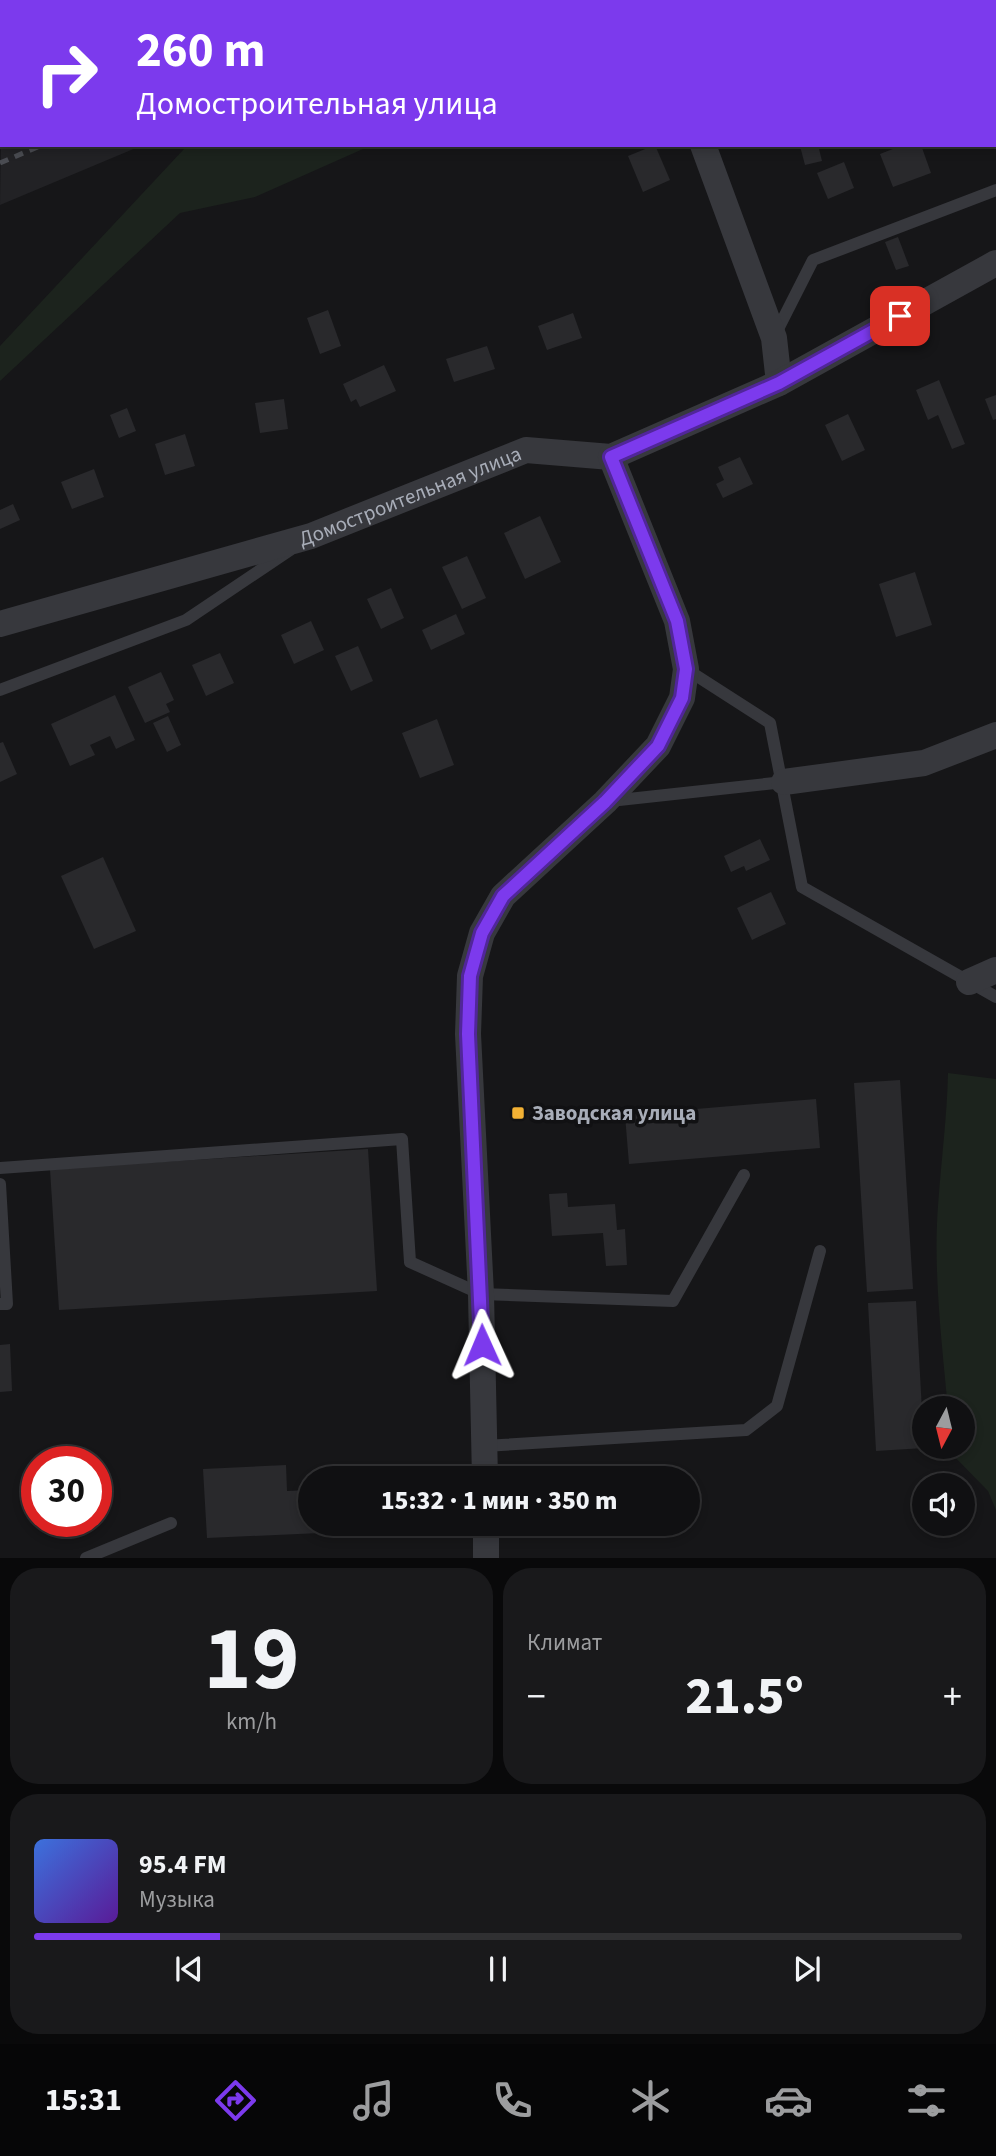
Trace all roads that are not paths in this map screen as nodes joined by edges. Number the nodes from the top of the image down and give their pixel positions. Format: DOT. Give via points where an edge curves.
graph roads {
  1 [pos="705,147"];
  2 [pos="996,190"];
  3 [pos="996,263"];
  4 [pos="774,338"];
  5 [pos="779,383"];
  6 [pos="611,457"];
  7 [pos="311,536"];
  8 [pos="0,624"];
  9 [pos="686,669"];
  10 [pos="0,690"];
  11 [pos="996,735"];
  12 [pos="784,782"];
  13 [pos="605,802"];
  14 [pos="996,970"];
  15 [pos="969,982"];
  16 [pos="996,997"];
  17 [pos="0,1168"];
  18 [pos="744,1175"];
  19 [pos="0,1184"];
  20 [pos="820,1251"];
  21 [pos="481,1294"];
  22 [pos="0,1304"];
  23 [pos="484,1446"];
  24 [pos="485,1466"];
  25 [pos="171,1523"];
  26 [pos="486,1536"];
  27 [pos="86,1558"];
  28 [pos="486,1558"];
  1 -- 4 [label="street"];
  2 -- 4 [label="lane" via="813,260"];
  3 -- 5 [label="street, Домостроительная улица"];
  4 -- 5 [label="street"];
  5 -- 6 [label="street, Домостроительная улица"];
  6 -- 7 [label="street, Домостроительная улица" via="526,450"];
  6 -- 9 [label="street" via="677,621"];
  7 -- 8 [label="street, Домостроительная улица"];
  7 -- 10 [label="lane" via="187,620"];
  9 -- 12 [label="lane" via="770,723"];
  9 -- 13 [label="street" via="682,698 665,734"];
  11 -- 12 [label="street" via="924,763"];
  12 -- 13 [label="lane"];
  12 -- 15 [label="lane" via="802,887"];
  13 -- 21 [label="street" via="503,896 482,933 470,976 468,1034"];
  14 -- 15 [label="street"];
  15 -- 16 [label="lane"];
  17 -- 21 [label="lane" via="402,1139 410,1262"];
  18 -- 21 [label="lane" via="673,1301"];
  19 -- 22 [label="lane" via="7,1304"];
  20 -- 23 [label="lane" via="777,1406 746,1430"];
  21 -- 23 [label="street"];
  23 -- 24 [label="street"];
  25 -- 27 [label="lane"];
  26 -- 28 [label="street"];
}
